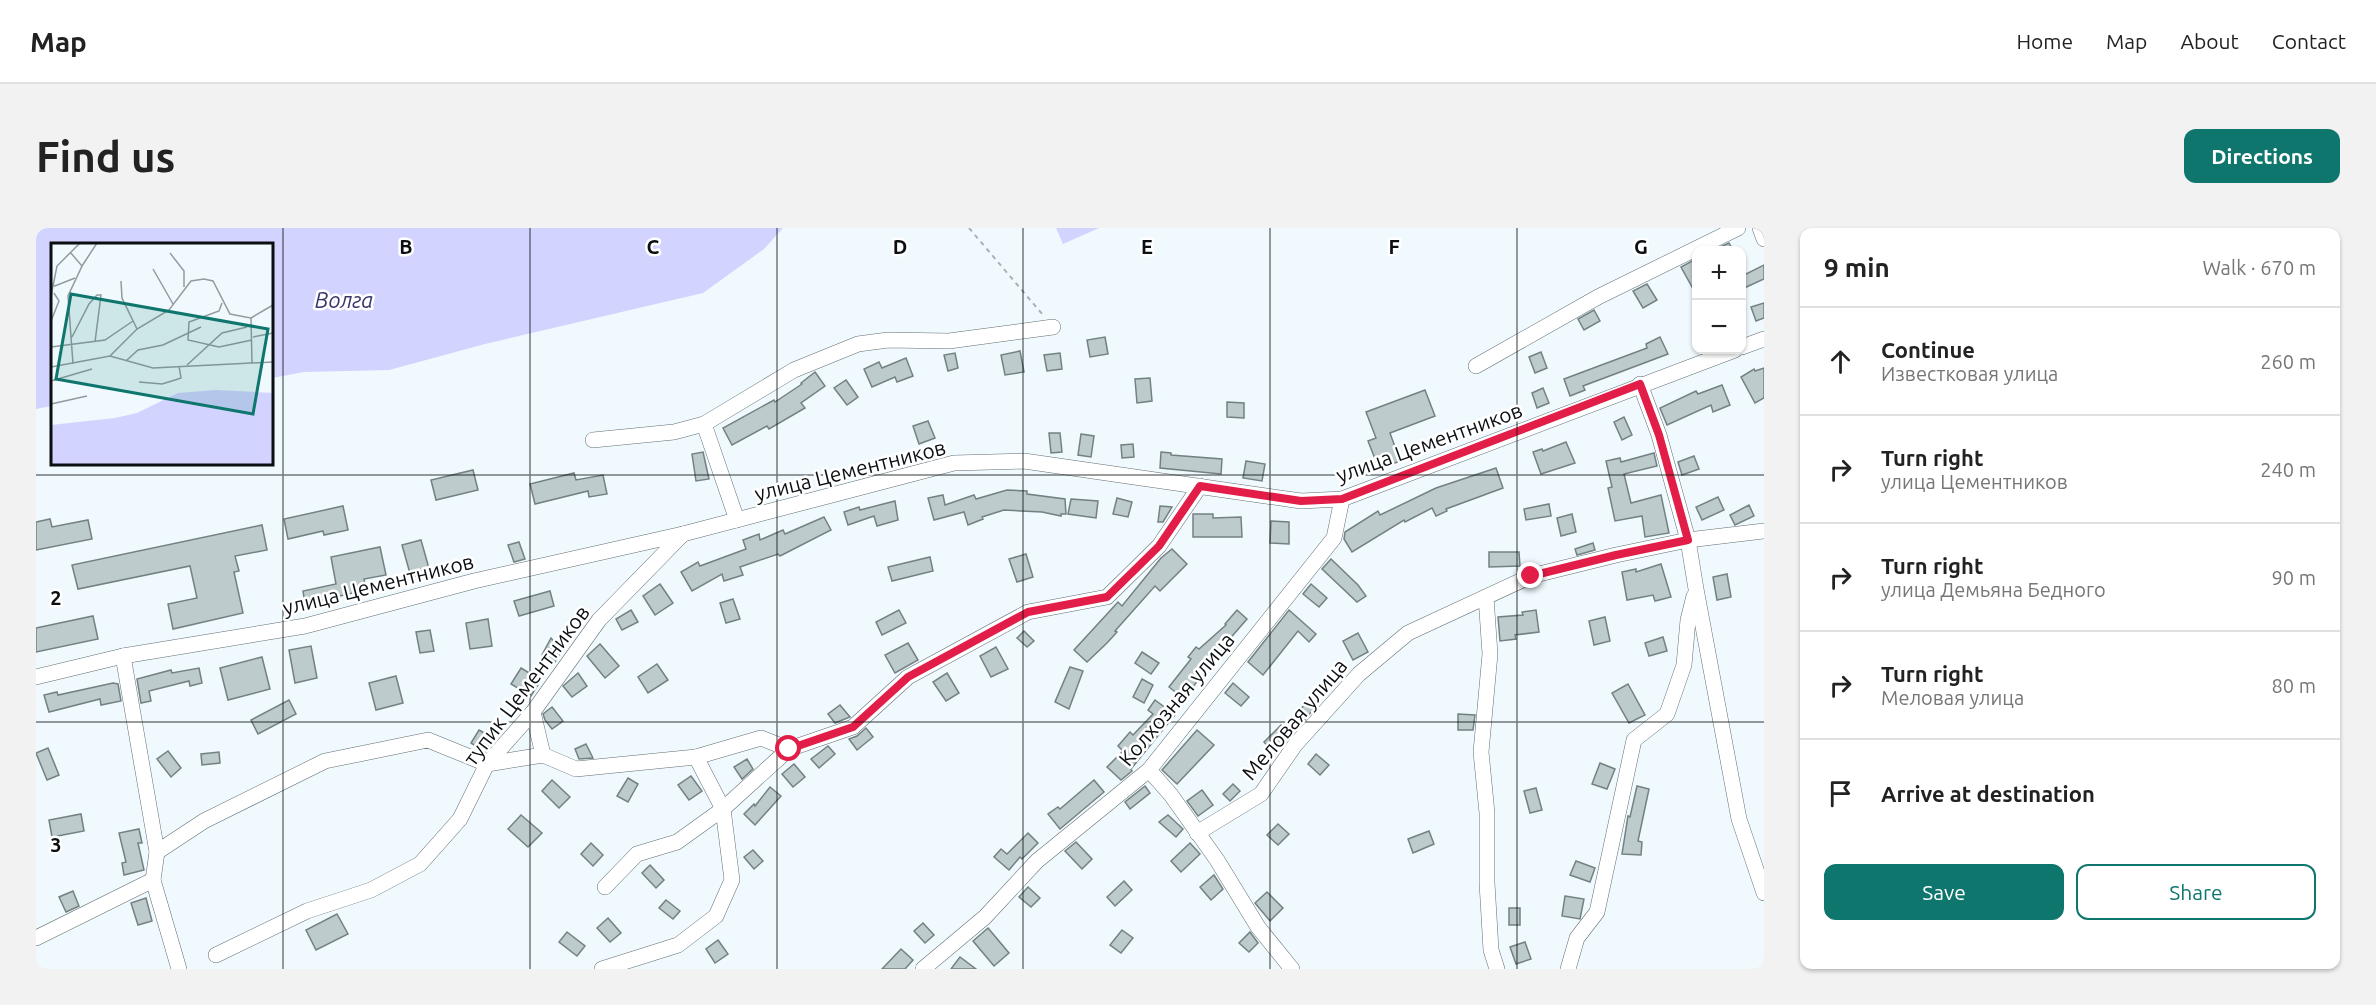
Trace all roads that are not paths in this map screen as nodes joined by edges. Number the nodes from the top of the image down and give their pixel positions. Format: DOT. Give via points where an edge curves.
graph roads {
  1 [pos="1738,228"];
  2 [pos="1760,228"];
  3 [pos="1764,239"];
  4 [pos="1053,327"];
  5 [pos="1764,339"];
  6 [pos="1746,346"];
  7 [pos="1724,354"];
  8 [pos="1476,366"];
  9 [pos="1640,384"];
  10 [pos="704,424"];
  11 [pos="593,440"];
  12 [pos="1200,486"];
  13 [pos="1342,499"];
  14 [pos="737,520"];
  15 [pos="1764,531"];
  16 [pos="683,534"];
  17 [pos="1688,540"];
  18 [pos="1695,589"];
  19 [pos="1486,597"];
  20 [pos="123,656"];
  21 [pos="36,677"];
  22 [pos="533,712"];
  23 [pos="789,749"];
  24 [pos="543,755"];
  25 [pos="696,757"];
  26 [pos="487,764"];
  27 [pos="1149,770"];
  28 [pos="723,809"];
  29 [pos="1197,833"];
  30 [pos="157,852"];
  31 [pos="153,880"];
  32 [pos="605,887"];
  33 [pos="1764,892"];
  34 [pos="36,938"];
  35 [pos="216,955"];
  36 [pos="179,969"];
  37 [pos="602,969"];
  38 [pos="923,969"];
  39 [pos="1292,969"];
  40 [pos="1497,969"];
  41 [pos="1568,969"];
  1 -- 8 [label="street" via="1598,297"];
  2 -- 3 [label="street"];
  4 -- 10 [label="street" via="949,342 888,340 858,344 794,370"];
  5 -- 6 [label="street"];
  7 -- 9 [label="street, улица Цементников"];
  9 -- 13 [label="street, улица Цементников"];
  9 -- 17 [label="street" via="1659,435"];
  10 -- 11 [label="street" via="674,432"];
  10 -- 14 [label="street"];
  12 -- 13 [label="street, улица Цементников" via="1301,501"];
  12 -- 14 [label="street, улица Цементников" via="1024,461 954,463"];
  12 -- 23 [label="street" via="1159,546 1107,597 1028,612 908,677 853,727"];
  13 -- 27 [label="street, Колхозная улица" via="1334,538"];
  14 -- 16 [label="street, улица Цементников"];
  15 -- 17 [label="street, Меловая улица"];
  16 -- 20 [label="street, улица Цементников" via="474,581 305,626"];
  16 -- 22 [label="street, тупик Цементников" via="599,620"];
  17 -- 18 [label="street"];
  17 -- 19 [label="street, Меловая улица" via="1531,576"];
  18 -- 33 [label="street" via="1739,819"];
  18 -- 41 [label="street" via="1684,666 1667,714 1634,740 1597,912 1576,938"];
  19 -- 29 [label="street, Меловая улица" via="1408,633 1359,674 1295,745 1262,794"];
  19 -- 40 [label="street" via="1490,654 1481,752 1491,950"];
  20 -- 21 [label="street, улица Цементников"];
  20 -- 30 [label="street"];
  22 -- 24 [label="street"];
  22 -- 26 [label="street, тупик Цементников"];
  23 -- 25 [label="street" via="761,738"];
  23 -- 28 [label="street"];
  24 -- 25 [label="street" via="576,769"];
  24 -- 26 [label="street"];
  25 -- 28 [label="street"];
  26 -- 30 [label="street" via="428,741 325,761 204,821"];
  26 -- 35 [label="street, тупик Цементников" via="460,819 420,864 371,891 307,911"];
  27 -- 29 [label="street"];
  27 -- 38 [label="street, Колхозная улица" via="1037,861 985,917"];
  28 -- 32 [label="street" via="677,842 637,854"];
  28 -- 37 [label="street" via="732,879 716,915 678,945"];
  29 -- 39 [label="street" via="1258,927"];
  30 -- 31 [label="street"];
  31 -- 34 [label="street"];
  31 -- 36 [label="street"];
}
